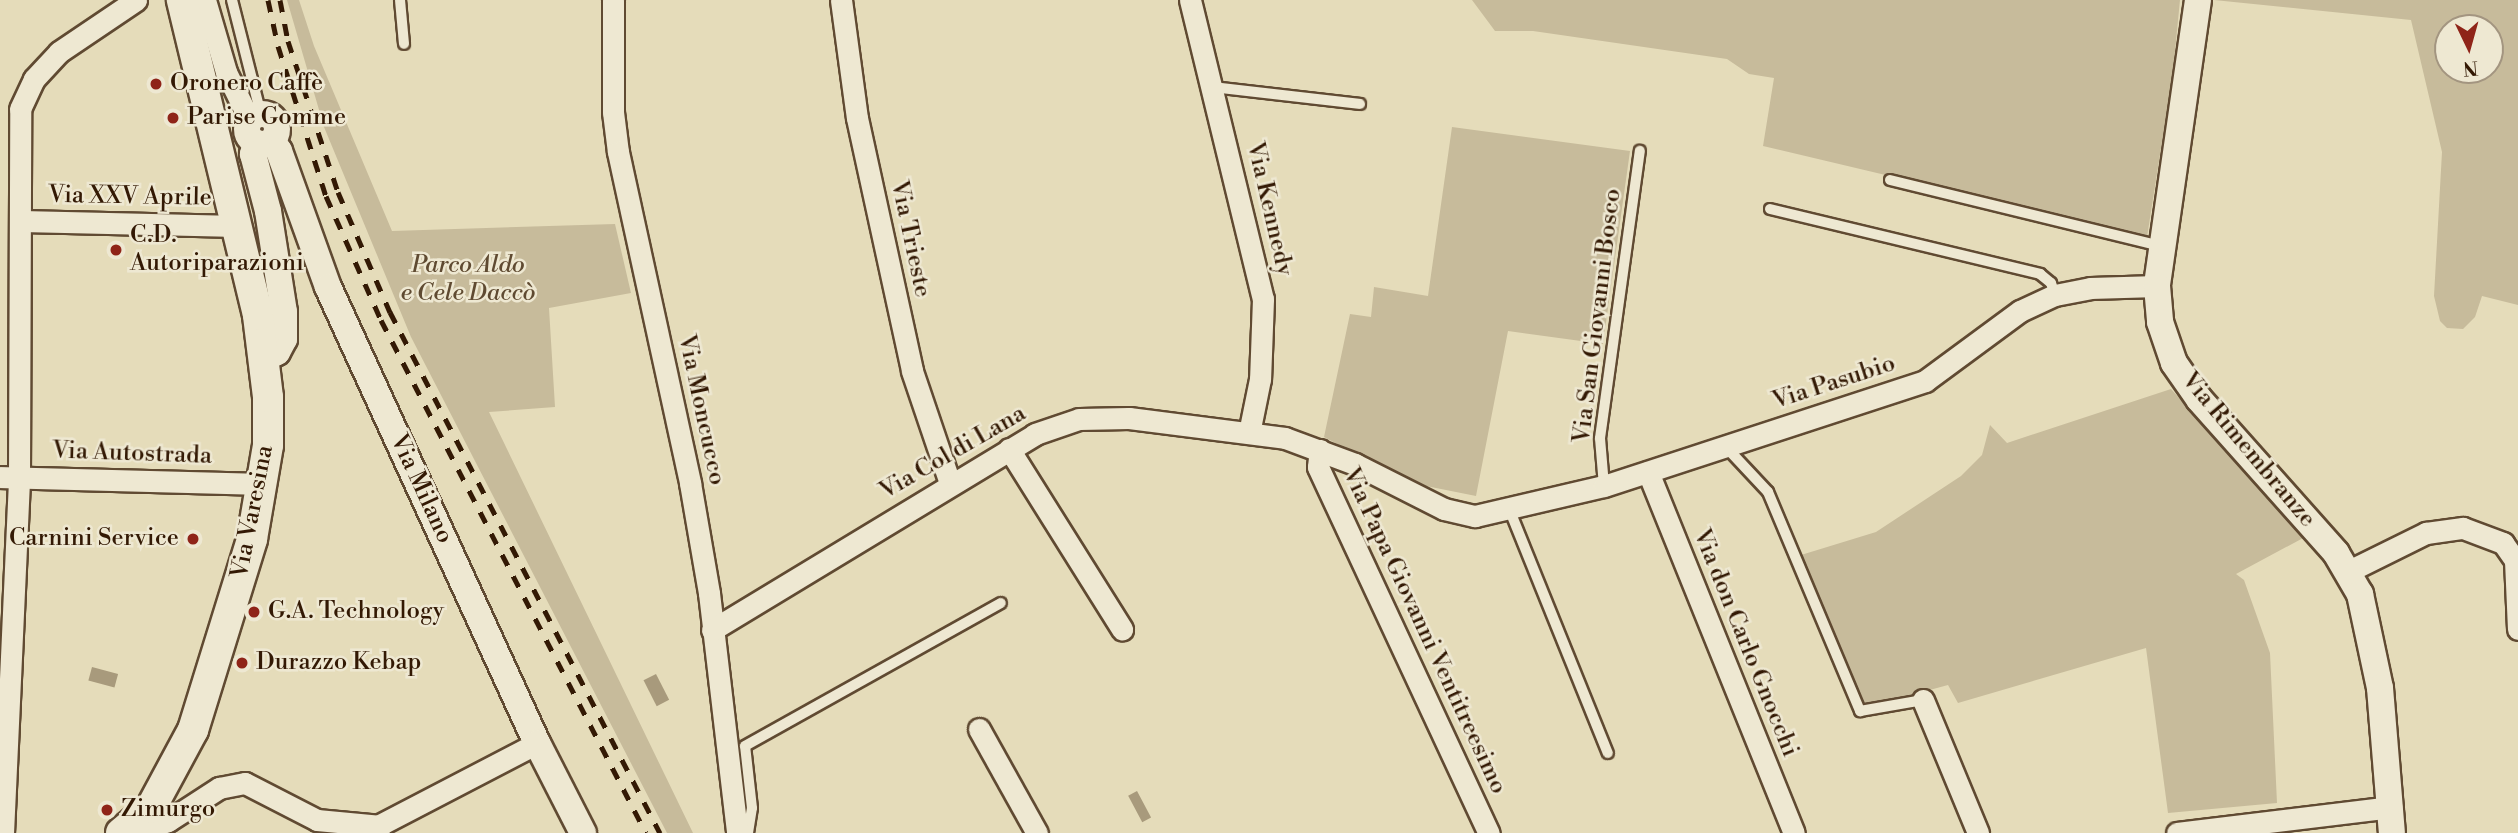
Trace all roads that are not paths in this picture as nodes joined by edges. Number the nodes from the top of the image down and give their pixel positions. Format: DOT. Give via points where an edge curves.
graph roads {
  1 [pos="136,0"];
  2 [pos="182,0"];
  3 [pos="205,0"];
  4 [pos="232,0"];
  5 [pos="400,0"];
  6 [pos="613,0"];
  7 [pos="841,0"];
  8 [pos="1190,0"];
  9 [pos="2198,0"];
  10 [pos="404,44"];
  11 [pos="1213,88"];
  12 [pos="1360,104"];
  13 [pos="260,130"];
  14 [pos="1640,151"];
  15 [pos="1890,180"];
  16 [pos="1770,209"];
  17 [pos="21,221"];
  18 [pos="238,226"];
  19 [pos="2163,247"];
  20 [pos="2157,286"];
  21 [pos="2055,295"];
  22 [pos="265,358"];
  23 [pos="1249,433"];
  24 [pos="1725,446"];
  25 [pos="1009,449"];
  26 [pos="1320,450"];
  27 [pos="1648,472"];
  28 [pos="9,477"];
  29 [pos="950,483"];
  30 [pos="264,484"];
  31 [pos="1604,486"];
  32 [pos="1510,511"];
  33 [pos="2517,560"];
  34 [pos="2349,571"];
  35 [pos="1001,603"];
  36 [pos="1122,629"];
  37 [pos="2518,629"];
  38 [pos="712,630"];
  39 [pos="1923,700"];
  40 [pos="979,729"];
  41 [pos="537,743"];
  42 [pos="1608,753"];
  43 [pos="2391,807"];
  44 [pos="133,830"];
  45 [pos="371,830"];
  46 [pos="3,833"];
  47 [pos="583,833"];
  48 [pos="737,833"];
  49 [pos="748,833"];
  50 [pos="1037,833"];
  51 [pos="1489,833"];
  52 [pos="1794,833"];
  53 [pos="1978,833"];
  54 [pos="2177,833"];
  55 [pos="2392,833"];
  1 -- 17 [label="street" via="59,52 24,95 20,109"];
  2 -- 18 [label="main road, Via Varesina"];
  3 -- 13 [label="street" via="226,72"];
  4 -- 13 [label="lane"];
  5 -- 10 [label="lane"];
  6 -- 38 [label="street, Via Moncucco" via="612,112 618,152 690,483"];
  7 -- 29 [label="street, Via Trieste" via="857,118 912,371"];
  8 -- 11 [label="street, Via Kennedy"];
  9 -- 19 [label="street, Via Rimembranze"];
  11 -- 12 [label="lane"];
  11 -- 23 [label="street, Via Kennedy" via="1263,299 1260,379"];
  13 -- 22 [label="street" via="253,154 268,211 284,312 284,339 277,352"];
  13 -- 41 [label="street, Via Milano"];
  14 -- 31 [label="lane, Via San Giovanni Bosco" via="1600,438"];
  15 -- 19 [label="lane"];
  16 -- 21 [label="lane" via="2040,274 2051,283"];
  17 -- 18 [label="street, Via XXV Aprile"];
  17 -- 28 [label="street"];
  18 -- 22 [label="main road, Via Varesina"];
  19 -- 20 [label="street, Via Rimembranze"];
  20 -- 21 [label="street, Via Pasubio" via="2090,288"];
  20 -- 34 [label="street, Via Rimembranze" via="2166,342 2185,381"];
  21 -- 24 [label="street, Via Pasubio" via="2020,311 1925,382"];
  22 -- 30 [label="main road, Via Varesina" via="268,444"];
  23 -- 25 [label="street, Via Col di Lana" via="1129,418 1079,419 1034,433"];
  23 -- 26 [label="street, Via Pasubio"];
  24 -- 27 [label="street, Via Pasubio"];
  24 -- 39 [label="lane" via="1768,492 1860,711"];
  25 -- 29 [label="street, Via Col di Lana"];
  25 -- 36 [label="street"];
  26 -- 32 [label="street, Via Pasubio" via="1459,514"];
  26 -- 51 [label="street, Via Papa Giovanni Ventitreesimo" via="1318,467"];
  27 -- 31 [label="street, Via Pasubio"];
  27 -- 52 [label="street, Via don Carlo Gnocchi"];
  28 -- 30 [label="street, Via Autostrada"];
  28 -- 46 [label="street"];
  29 -- 38 [label="street, Via Col di Lana"];
  30 -- 44 [label="main road, Via Varesina" via="245,564 197,718 158,796"];
  31 -- 32 [label="street, Via Pasubio"];
  32 -- 42 [label="lane"];
  33 -- 34 [label="street" via="2503,543 2463,528 2444,529 2426,533"];
  33 -- 37 [label="street"];
  34 -- 43 [label="street, Via Rimembranze" via="2374,641"];
  35 -- 49 [label="lane" via="745,746 752,816"];
  38 -- 48 [label="street, Via Moncucco"];
  39 -- 53 [label="street"];
  40 -- 50 [label="street"];
  41 -- 45 [label="street"];
  41 -- 47 [label="street, Via Milano"];
  43 -- 54 [label="street"];
  43 -- 55 [label="street, Via Rimembranze"];
  44 -- 45 [label="street" via="168,821 219,788 245,783 317,820"];
}
